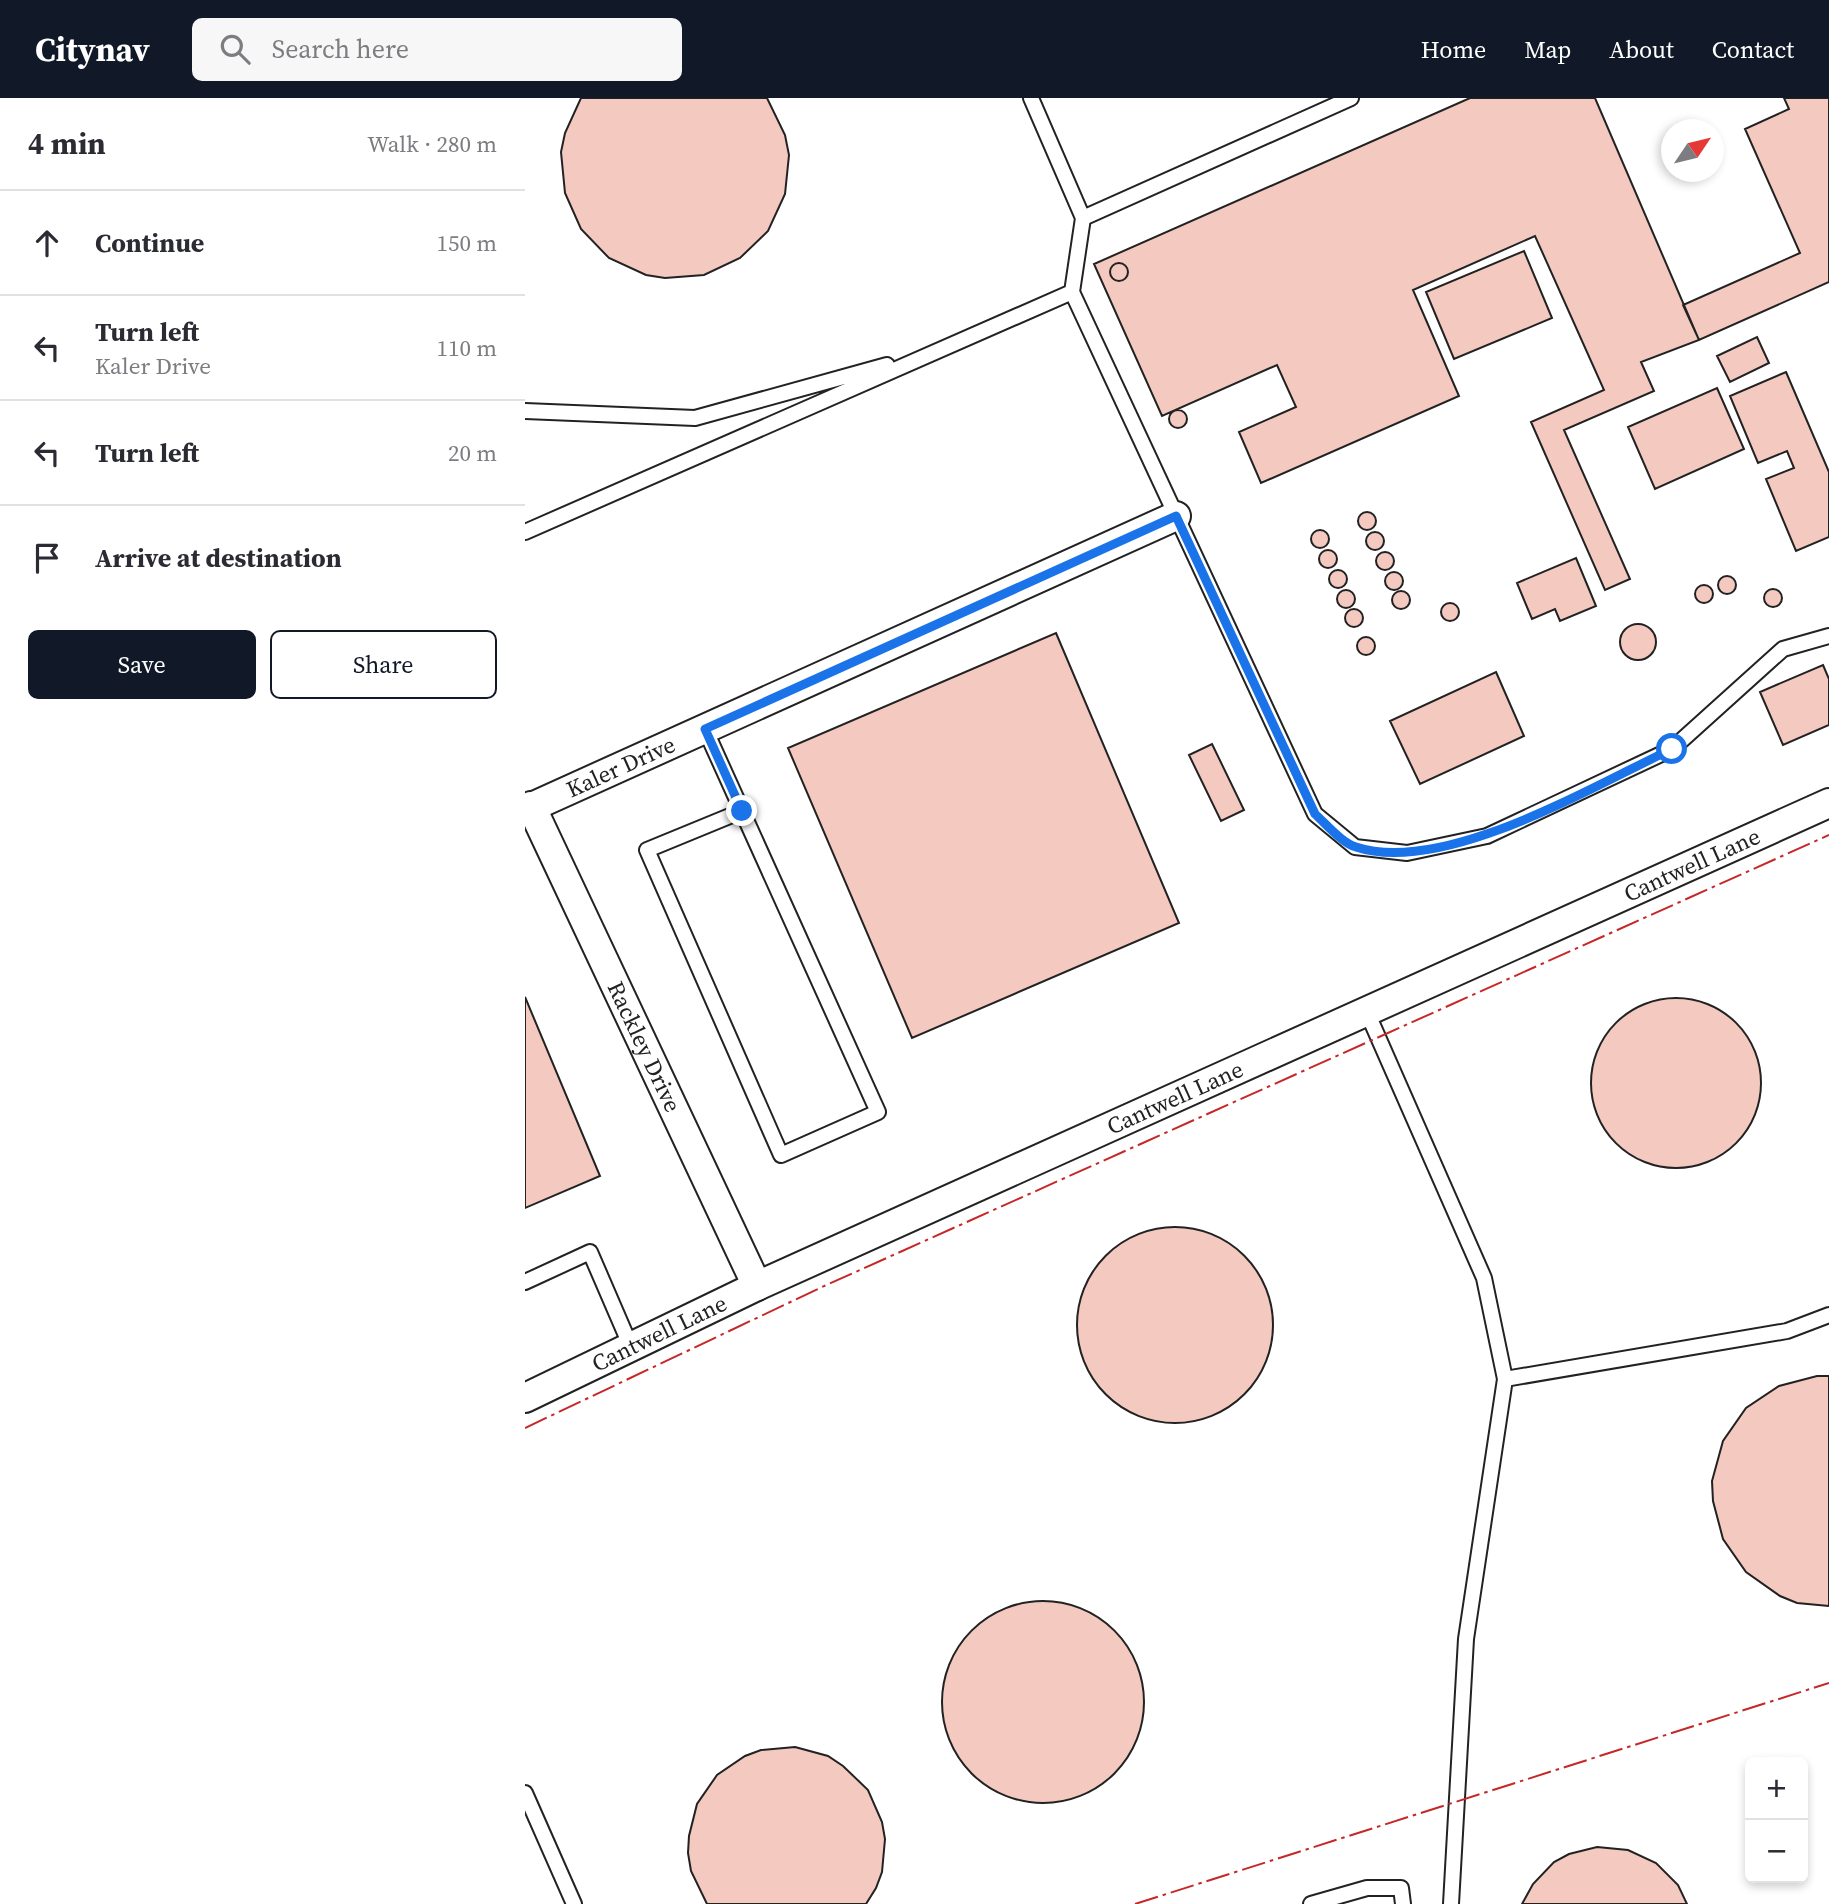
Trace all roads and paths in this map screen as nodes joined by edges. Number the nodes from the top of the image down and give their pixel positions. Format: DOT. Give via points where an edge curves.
graph roads {
  1 [pos="1031,98"];
  2 [pos="1351,98"];
  3 [pos="1083,218"];
  4 [pos="1072,292"];
  5 [pos="935,352"];
  6 [pos="525,411"];
  7 [pos="1176,516"];
  8 [pos="525,532"];
  9 [pos="1829,636"];
  10 [pos="705,729"];
  11 [pos="1829,803"];
  12 [pos="528,808"];
  13 [pos="742,811"];
  14 [pos="1367,1012"];
  15 [pos="525,1282"];
  16 [pos="757,1286"];
  17 [pos="1829,1315"];
  18 [pos="631,1347"];
  19 [pos="1505,1379"];
  20 [pos="525,1398"];
  21 [pos="525,1793"];
  22 [pos="575,1904"];
  23 [pos="1311,1904"];
  24 [pos="1403,1904"];
  25 [pos="1451,1904"];
  1 -- 3 [label="lane"];
  2 -- 3 [label="lane"];
  3 -- 4 [label="lane"];
  4 -- 5 [label="lane"];
  4 -- 7 [label="lane"];
  5 -- 6 [label="lane" via="695,418"];
  5 -- 8 [label="lane"];
  7 -- 9 [label="lane" via="1315,814 1355,847 1407,853 1487,836 1672,749 1783,649"];
  7 -- 10 [label="street, Kaler Drive"];
  10 -- 12 [label="street, Kaler Drive"];
  10 -- 13 [label="lane"];
  11 -- 14 [label="street, Cantwell Lane"];
  12 -- 16 [label="street, Rackley Drive"];
  13 -- 13 [label="lane" via="879,1112 781,1155 646,850"];
  14 -- 16 [label="street, Cantwell Lane"];
  14 -- 19 [label="lane" via="1484,1278"];
  15 -- 18 [label="lane" via="590,1252"];
  16 -- 18 [label="street, Cantwell Lane"];
  17 -- 19 [label="lane" via="1787,1331"];
  18 -- 20 [label="street, Cantwell Lane"];
  19 -- 25 [label="lane" via="1466,1639"];
  21 -- 22 [label="lane"];
  23 -- 24 [label="lane" via="1367,1888 1401,1888"];
}
